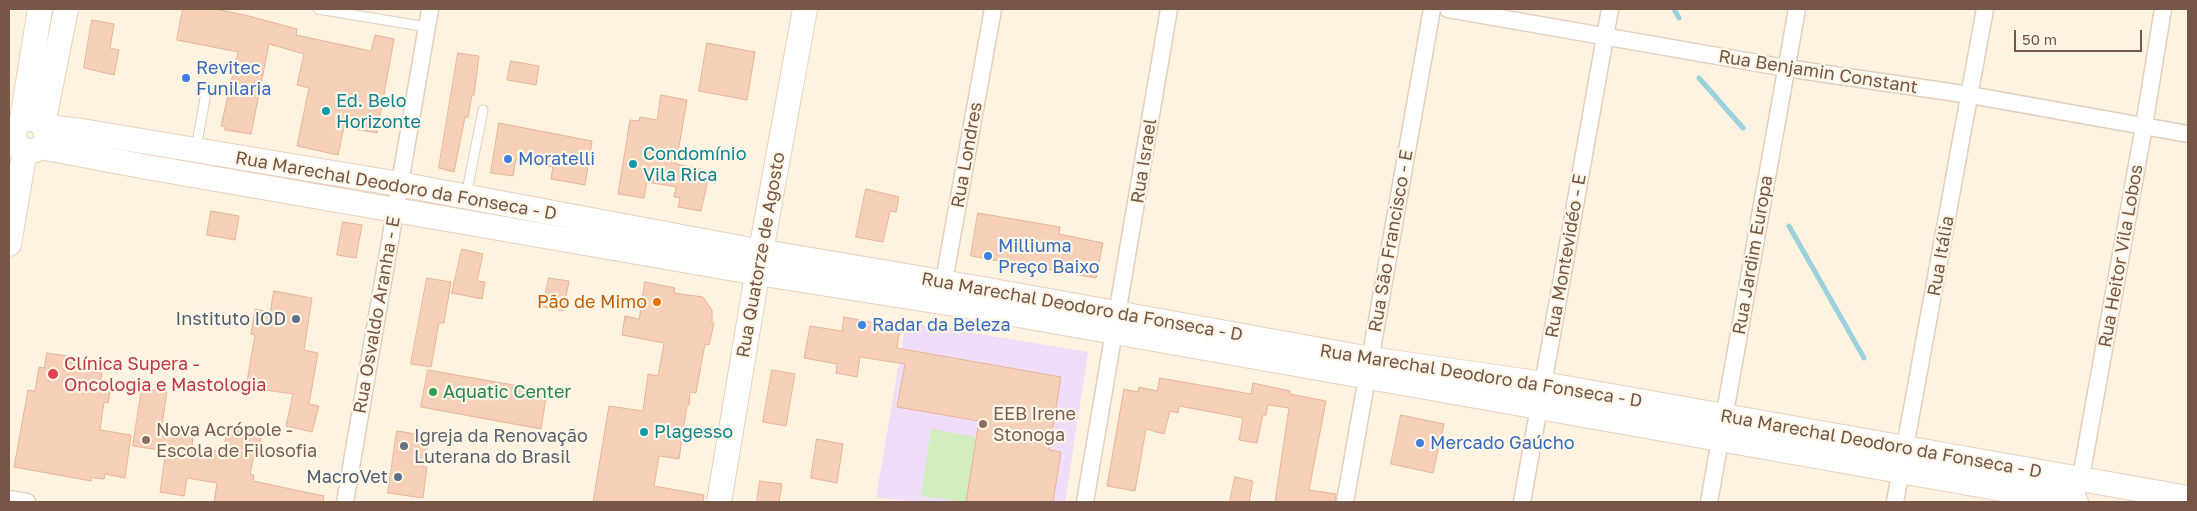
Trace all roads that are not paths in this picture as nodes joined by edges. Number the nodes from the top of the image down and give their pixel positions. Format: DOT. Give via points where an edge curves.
graph roads {
  1 [pos="40,9"];
  2 [pos="66,9"];
  3 [pos="318,9"];
  4 [pos="430,9"];
  5 [pos="805,9"];
  6 [pos="993,9"];
  7 [pos="1169,9"];
  8 [pos="1432,9"];
  9 [pos="1448,9"];
  10 [pos="1610,9"];
  11 [pos="1797,9"];
  12 [pos="1985,9"];
  13 [pos="2163,9"];
  14 [pos="427,28"];
  15 [pos="1605,37"];
  16 [pos="1786,68"];
  17 [pos="207,87"];
  18 [pos="1970,95"];
  19 [pos="483,110"];
  20 [pos="2144,126"];
  21 [pos="26,133"];
  22 [pos="2188,134"];
  23 [pos="195,152"];
  24 [pos="224,168"];
  25 [pos="399,184"];
  26 [pos="466,196"];
  27 [pos="395,210"];
  28 [pos="585,230"];
  29 [pos="9,244"];
  30 [pos="762,260"];
  31 [pos="942,292"];
  32 [pos="1116,323"];
  33 [pos="1368,368"];
  34 [pos="1543,384"];
  35 [pos="1539,407"];
  36 [pos="1724,416"];
  37 [pos="1720,439"];
  38 [pos="1903,460"];
  39 [pos="2080,479"];
  40 [pos="2188,498"];
  41 [pos="9,499"];
  42 [pos="27,502"];
  43 [pos="345,502"];
  44 [pos="719,502"];
  45 [pos="1085,502"];
  46 [pos="1345,502"];
  47 [pos="1522,502"];
  48 [pos="1709,502"];
  49 [pos="1895,502"];
  50 [pos="2076,502"];
  1 -- 21 [label="street"];
  2 -- 21 [label="street"];
  3 -- 14 [label="lane"];
  4 -- 14 [label="street, Rua Osvaldo Aranha - E"];
  5 -- 30 [label="street, Rua Quatorze de Agosto"];
  6 -- 31 [label="street, Rua Londres"];
  7 -- 32 [label="street, Rua Israel"];
  8 -- 33 [label="street, Rua São Francisco - E"];
  9 -- 15 [label="street, Rua Benjamin Constant"];
  10 -- 15 [label="street, Rua Montevidéo - E"];
  11 -- 16 [label="street, Rua Jardim Europa"];
  12 -- 18 [label="street, Rua Itália"];
  13 -- 20 [label="street, Rua Heitor Vila Lobos"];
  14 -- 25 [label="street, Rua Osvaldo Aranha - E"];
  15 -- 16 [label="street, Rua Benjamin Constant"];
  15 -- 34 [label="street, Rua Montevidéo - E"];
  16 -- 18 [label="street, Rua Benjamin Constant"];
  16 -- 36 [label="street, Rua Jardim Europa"];
  17 -- 23 [label="lane"];
  18 -- 20 [label="street, Rua Benjamin Constant"];
  18 -- 38 [label="street, Rua Itália"];
  19 -- 26 [label="lane"];
  20 -- 22 [label="street, Rua Benjamin Constant"];
  20 -- 39 [label="street, Rua Heitor Vila Lobos"];
  21 -- 23 [label="street, Rua Marechal Deodoro da Fonseca - D" via="82,131"];
  21 -- 24 [label="street, Rua Marechal Deodoro da Fonseca - D" via="147,167"];
  21 -- 29 [label="street"];
  23 -- 24 [label="street, Rua Marechal Deodoro da Fonseca - D"];
  24 -- 25 [label="street, Rua Marechal Deodoro da Fonseca - D"];
  24 -- 27 [label="street, Rua Marechal Deodoro da Fonseca - D"];
  25 -- 26 [label="street, Rua Marechal Deodoro da Fonseca - D"];
  25 -- 27 [label="street, Rua Osvaldo Aranha - E"];
  26 -- 28 [label="street, Rua Marechal Deodoro da Fonseca - D"];
  27 -- 28 [label="street, Rua Marechal Deodoro da Fonseca - D"];
  27 -- 43 [label="street, Rua Osvaldo Aranha - E"];
  28 -- 30 [label="street, Rua Marechal Deodoro da Fonseca - D"];
  28 -- 30 [label="street, Rua Marechal Deodoro da Fonseca - D" via="728,267"];
  30 -- 31 [label="street, Rua Marechal Deodoro da Fonseca - D"];
  30 -- 44 [label="street, Rua Quatorze de Agosto"];
  31 -- 32 [label="street, Rua Marechal Deodoro da Fonseca - D"];
  32 -- 33 [label="street, Rua Marechal Deodoro da Fonseca - D"];
  32 -- 45 [label="street, Rua Israel"];
  33 -- 34 [label="street, Rua Marechal Deodoro da Fonseca - D"];
  33 -- 35 [label="street, Rua Marechal Deodoro da Fonseca - D"];
  33 -- 46 [label="street, Rua São Francisco - E"];
  34 -- 35 [label="street, Rua Montevidéo - E"];
  34 -- 36 [label="street, Rua Marechal Deodoro da Fonseca - D"];
  35 -- 37 [label="street, Rua Marechal Deodoro da Fonseca - D"];
  35 -- 47 [label="street, Rua Montevidéo - E"];
  36 -- 37 [label="street, Rua Jardim Europa"];
  36 -- 38 [label="street, Rua Marechal Deodoro da Fonseca - D"];
  37 -- 38 [label="street, Rua Marechal Deodoro da Fonseca - D"];
  37 -- 48 [label="street, Rua Jardim Europa"];
  38 -- 39 [label="street, Rua Marechal Deodoro da Fonseca - D"];
  38 -- 49 [label="street, Rua Itália"];
  38 -- 50 [label="street, Rua Marechal Deodoro da Fonseca - D"];
  39 -- 40 [label="street, Rua Marechal Deodoro da Fonseca - D"];
  39 -- 50 [label="street, Rua Heitor Vila Lobos"];
  41 -- 42 [label="street"];
}
